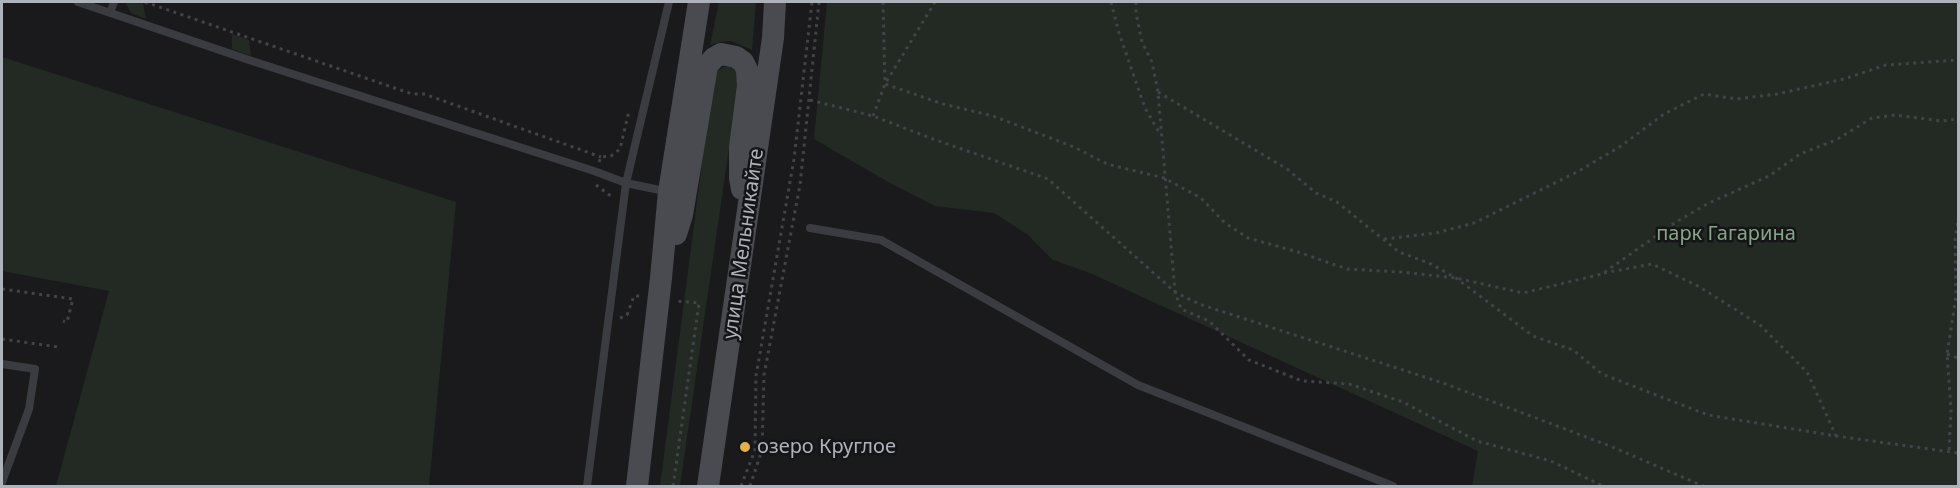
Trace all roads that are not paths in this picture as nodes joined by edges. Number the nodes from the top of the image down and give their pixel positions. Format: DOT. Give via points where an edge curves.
graph roads {
  1 [pos="78,2"];
  2 [pos="114,2"];
  3 [pos="669,2"];
  4 [pos="699,2"];
  5 [pos="775,2"];
  6 [pos="784,2"];
  7 [pos="110,13"];
  8 [pos="773,38"];
  9 [pos="626,183"];
  10 [pos="669,192"];
  11 [pos="748,216"];
  12 [pos="810,228"];
  13 [pos="661,279"];
  14 [pos="2,364"];
  15 [pos="2,482"];
  16 [pos="587,486"];
  17 [pos="637,486"];
  18 [pos="708,486"];
  19 [pos="1393,486"];
  1 -- 7 [label="lane"];
  2 -- 7 [label="lane"];
  3 -- 9 [label="lane"];
  4 -- 10 [label="main road"];
  5 -- 8 [label="main road, улица Мельникайте"];
  6 -- 8 [label="main road"];
  7 -- 9 [label="lane"];
  8 -- 11 [label="main road, улица Мельникайте"];
  9 -- 10 [label="lane"];
  9 -- 16 [label="lane"];
  10 -- 13 [label="main road"];
  11 -- 13 [label="main road" via="740,178 747,70 736,57 721,54 707,66 682,215"];
  11 -- 18 [label="main road, улица Мельникайте"];
  12 -- 19 [label="lane" via="881,240 1138,384"];
  13 -- 17 [label="main road"];
  14 -- 15 [label="lane" via="35,369 29,409"];
}
